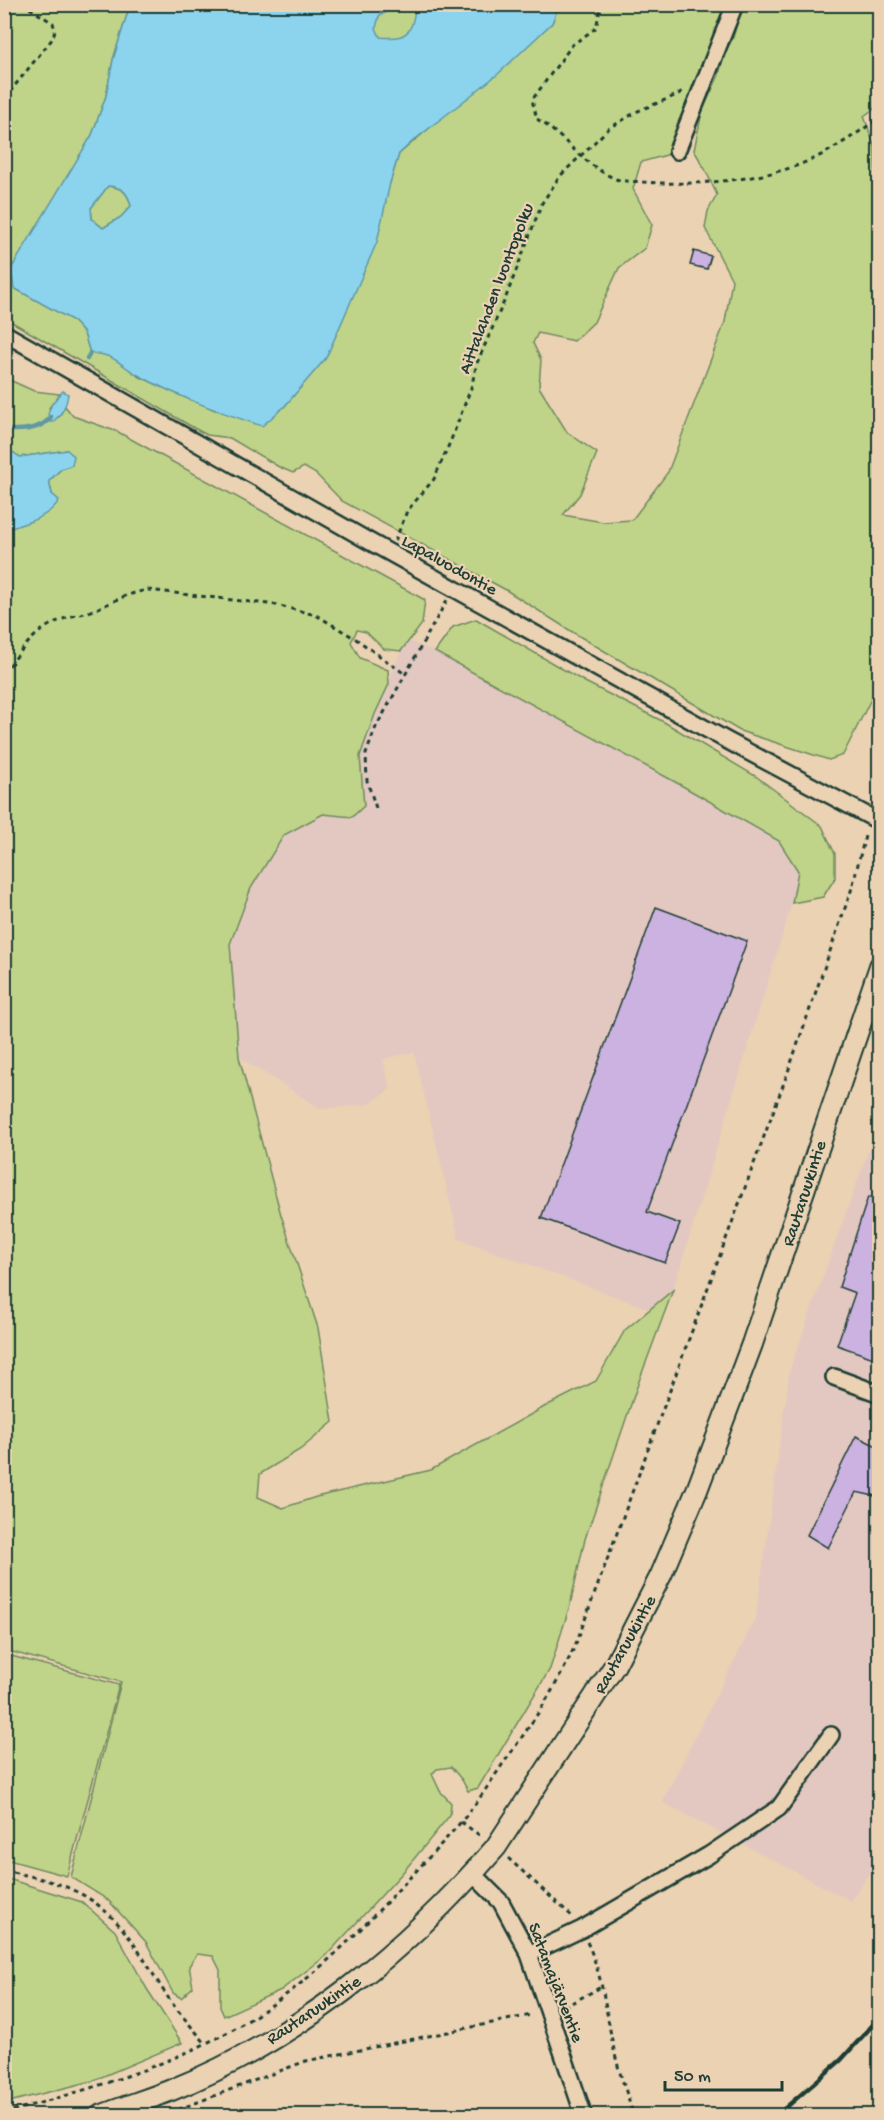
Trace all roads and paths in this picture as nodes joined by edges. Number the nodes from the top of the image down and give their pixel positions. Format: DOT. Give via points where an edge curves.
graph roads {
  1 [pos="23,4"];
  2 [pos="606,4"];
  3 [pos="735,4"];
  4 [pos="706,75"];
  5 [pos="4,99"];
  6 [pos="879,118"];
  7 [pos="677,151"];
  8 [pos="581,156"];
  9 [pos="4,333"];
  10 [pos="390,553"];
  11 [pos="453,588"];
  12 [pos="4,673"];
  13 [pos="405,674"];
  14 [pos="376,808"];
  15 [pos="875,820"];
  16 [pos="879,966"];
  17 [pos="834,1377"];
  18 [pos="879,1394"];
  19 [pos="831,1735"];
  20 [pos="462,1822"];
  21 [pos="496,1847"];
  22 [pos="4,1870"];
  23 [pos="473,1874"];
  24 [pos="582,1929"];
  25 [pos="529,1954"];
  26 [pos="603,1986"];
  27 [pos="564,2007"];
  28 [pos="531,2015"];
  29 [pos="206,2044"];
  30 [pos="4,2114"];
  31 [pos="100,2115"];
  32 [pos="161,2115"];
  33 [pos="584,2115"];
  34 [pos="635,2115"];
  1 -- 5 [label="path" via="53,23 56,30"];
  2 -- 8 [label="path" via="600,10 596,28 572,45 532,100 537,118"];
  3 -- 4 [label="street"];
  4 -- 7 [label="street"];
  4 -- 8 [label="path, Aittalahden luontopolku" via="677,95 608,129"];
  6 -- 8 [label="path" via="813,159 773,172 705,183 618,180 589,165"];
  8 -- 10 [label="path, Aittalahden luontopolku" via="560,176 542,202 477,363 451,441 434,479 407,511"];
  9 -- 10 [label="street, Lapaluodontie"];
  10 -- 11 [label="street, Lapaluodontie"];
  11 -- 13 [label="path"];
  11 -- 15 [label="street, Lapaluodontie"];
  12 -- 13 [label="path" via="24,646 49,626 131,592 148,590 297,609 316,615"];
  13 -- 14 [label="path" via="366,754 367,781"];
  15 -- 20 [label="path" via="864,839 852,888 793,1058 568,1662 528,1730"];
  16 -- 21 [label="main road, Rautaruukintie" via="753,1344 661,1575 615,1665"];
  17 -- 18 [label="street"];
  19 -- 24 [label="street" via="779,1808 709,1855"];
  20 -- 21 [label="path"];
  20 -- 29 [label="path" via="321,1968 273,2006"];
  21 -- 23 [label="main road, Rautaruukintie"];
  21 -- 24 [label="path" via="571,1912"];
  22 -- 29 [label="path" via="76,1891 108,1913 138,1947 166,1995"];
  23 -- 25 [label="street, Satamajärventie" via="501,1902"];
  23 -- 31 [label="main road, Rautaruukintie" via="356,1983 285,2031 170,2091"];
  24 -- 25 [label="street"];
  24 -- 26 [label="path"];
  25 -- 33 [label="street, Satamajärventie"];
  26 -- 27 [label="path"];
  26 -- 34 [label="path" via="615,2054"];
  28 -- 32 [label="path" via="306,2061"];
  29 -- 30 [label="path" via="135,2074"];
}
